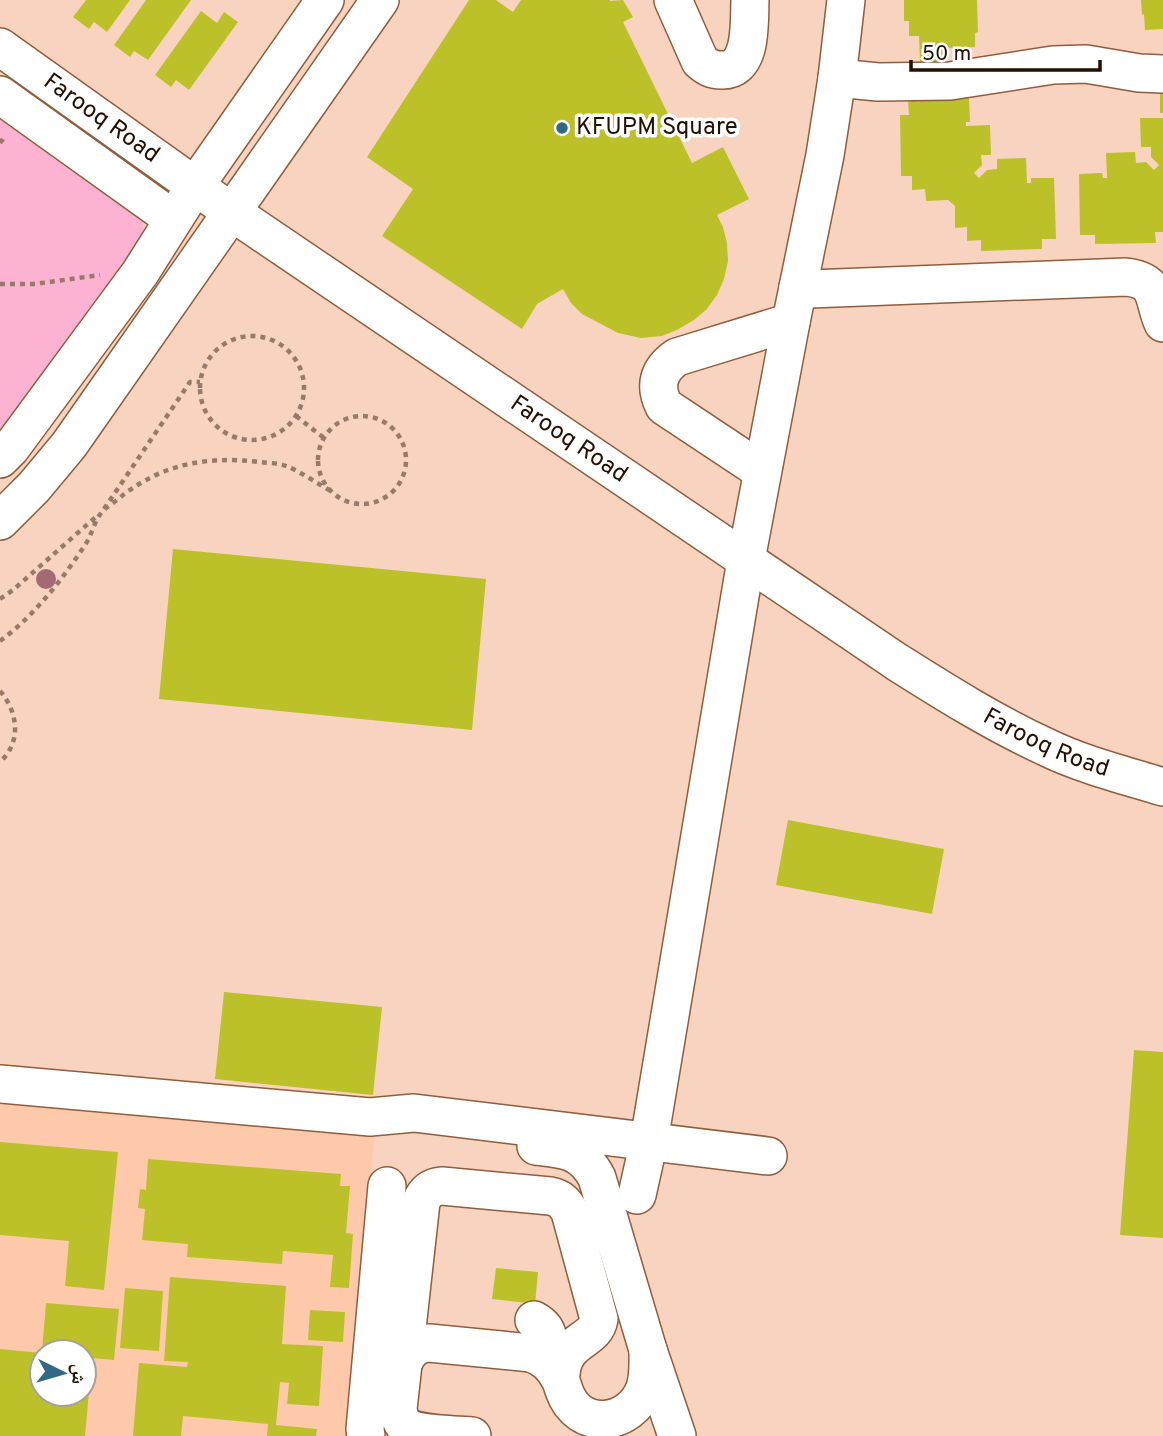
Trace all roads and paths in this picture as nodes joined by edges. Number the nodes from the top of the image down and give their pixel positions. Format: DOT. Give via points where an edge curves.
graph roads {
  1 [pos="326,0"];
  2 [pos="380,0"];
  3 [pos="673,0"];
  4 [pos="750,0"];
  5 [pos="846,0"];
  6 [pos="0,47"];
  7 [pos="1163,74"];
  8 [pos="837,78"];
  9 [pos="0,95"];
  10 [pos="195,186"];
  11 [pos="233,213"];
  12 [pos="173,219"];
  13 [pos="140,273"];
  14 [pos="0,284"];
  15 [pos="794,305"];
  16 [pos="1163,323"];
  17 [pos="200,382"];
  18 [pos="296,416"];
  19 [pos="324,438"];
  20 [pos="0,459"];
  21 [pos="762,471"];
  22 [pos="333,492"];
  23 [pos="102,512"];
  24 [pos="0,521"];
  25 [pos="746,560"];
  26 [pos="0,599"];
  27 [pos="0,641"];
  28 [pos="0,691"];
  29 [pos="0,762"];
  30 [pos="1163,787"];
  31 [pos="0,1084"];
  32 [pos="370,1117"];
  33 [pos="649,1141"];
  34 [pos="768,1156"];
  35 [pos="387,1186"];
  36 [pos="637,1195"];
  37 [pos="648,1350"];
  38 [pos="403,1363"];
  39 [pos="560,1379"];
  40 [pos="366,1436"];
  41 [pos="471,1436"];
  42 [pos="677,1436"];
  1 -- 10 [label="street"];
  2 -- 11 [label="street"];
  3 -- 4 [label="street" via="700,61 707,68 727,71 743,59 747,47"];
  5 -- 8 [label="street"];
  6 -- 10 [label="street, Farooq Road"];
  7 -- 8 [label="street" via="1068,64 950,81"];
  8 -- 15 [label="street"];
  9 -- 12 [label="street"];
  10 -- 11 [label="street, Farooq Road"];
  10 -- 12 [label="street"];
  11 -- 24 [label="street" via="69,445"];
  11 -- 25 [label="street, Farooq Road"];
  12 -- 13 [label="street"];
  13 -- 14 [label="path"];
  13 -- 20 [label="street"];
  15 -- 16 [label="street" via="822,289 1126,277 1150,288"];
  15 -- 21 [label="street"];
  15 -- 21 [label="street" via="677,357 662,371 659,383 664,407"];
  17 -- 18 [label="path" via="207,414 231,436 263,439 279,434"];
  17 -- 18 [label="path" via="204,366 226,342 258,335 274,339 288,349 304,377 305,393"];
  17 -- 23 [label="path" via="190,382"];
  18 -- 19 [label="path"];
  19 -- 22 [label="path" via="319,469"];
  19 -- 22 [label="path" via="340,421 367,416 392,427 405,450 402,478 384,498 357,504"];
  21 -- 25 [label="street"];
  22 -- 23 [label="path" via="286,465 214,460 182,464 156,475"];
  23 -- 26 [label="path"];
  23 -- 27 [label="path" via="87,543 51,590"];
  25 -- 30 [label="street, Farooq Road" via="972,710 1048,748"];
  25 -- 33 [label="street"];
  28 -- 29 [label="path" via="15,716 15,731 12,746"];
  31 -- 32 [label="street"];
  32 -- 33 [label="street" via="414,1113"];
  32 -- 37 [label="street" via="416,1131 565,1149 584,1160 601,1188"];
  33 -- 34 [label="street"];
  33 -- 36 [label="street"];
  35 -- 40 [label="street"];
  37 -- 39 [label="street" via="641,1396 620,1417 607,1421 584,1415 566,1397"];
  37 -- 42 [label="street"];
  38 -- 39 [label="street" via="421,1343 532,1337 541,1357"];
  38 -- 39 [label="street" via="423,1195 442,1186 550,1196 565,1203 570,1212 599,1319 595,1330 567,1353"];
  38 -- 41 [label="street" via="398,1409 402,1423 414,1430"];
}
